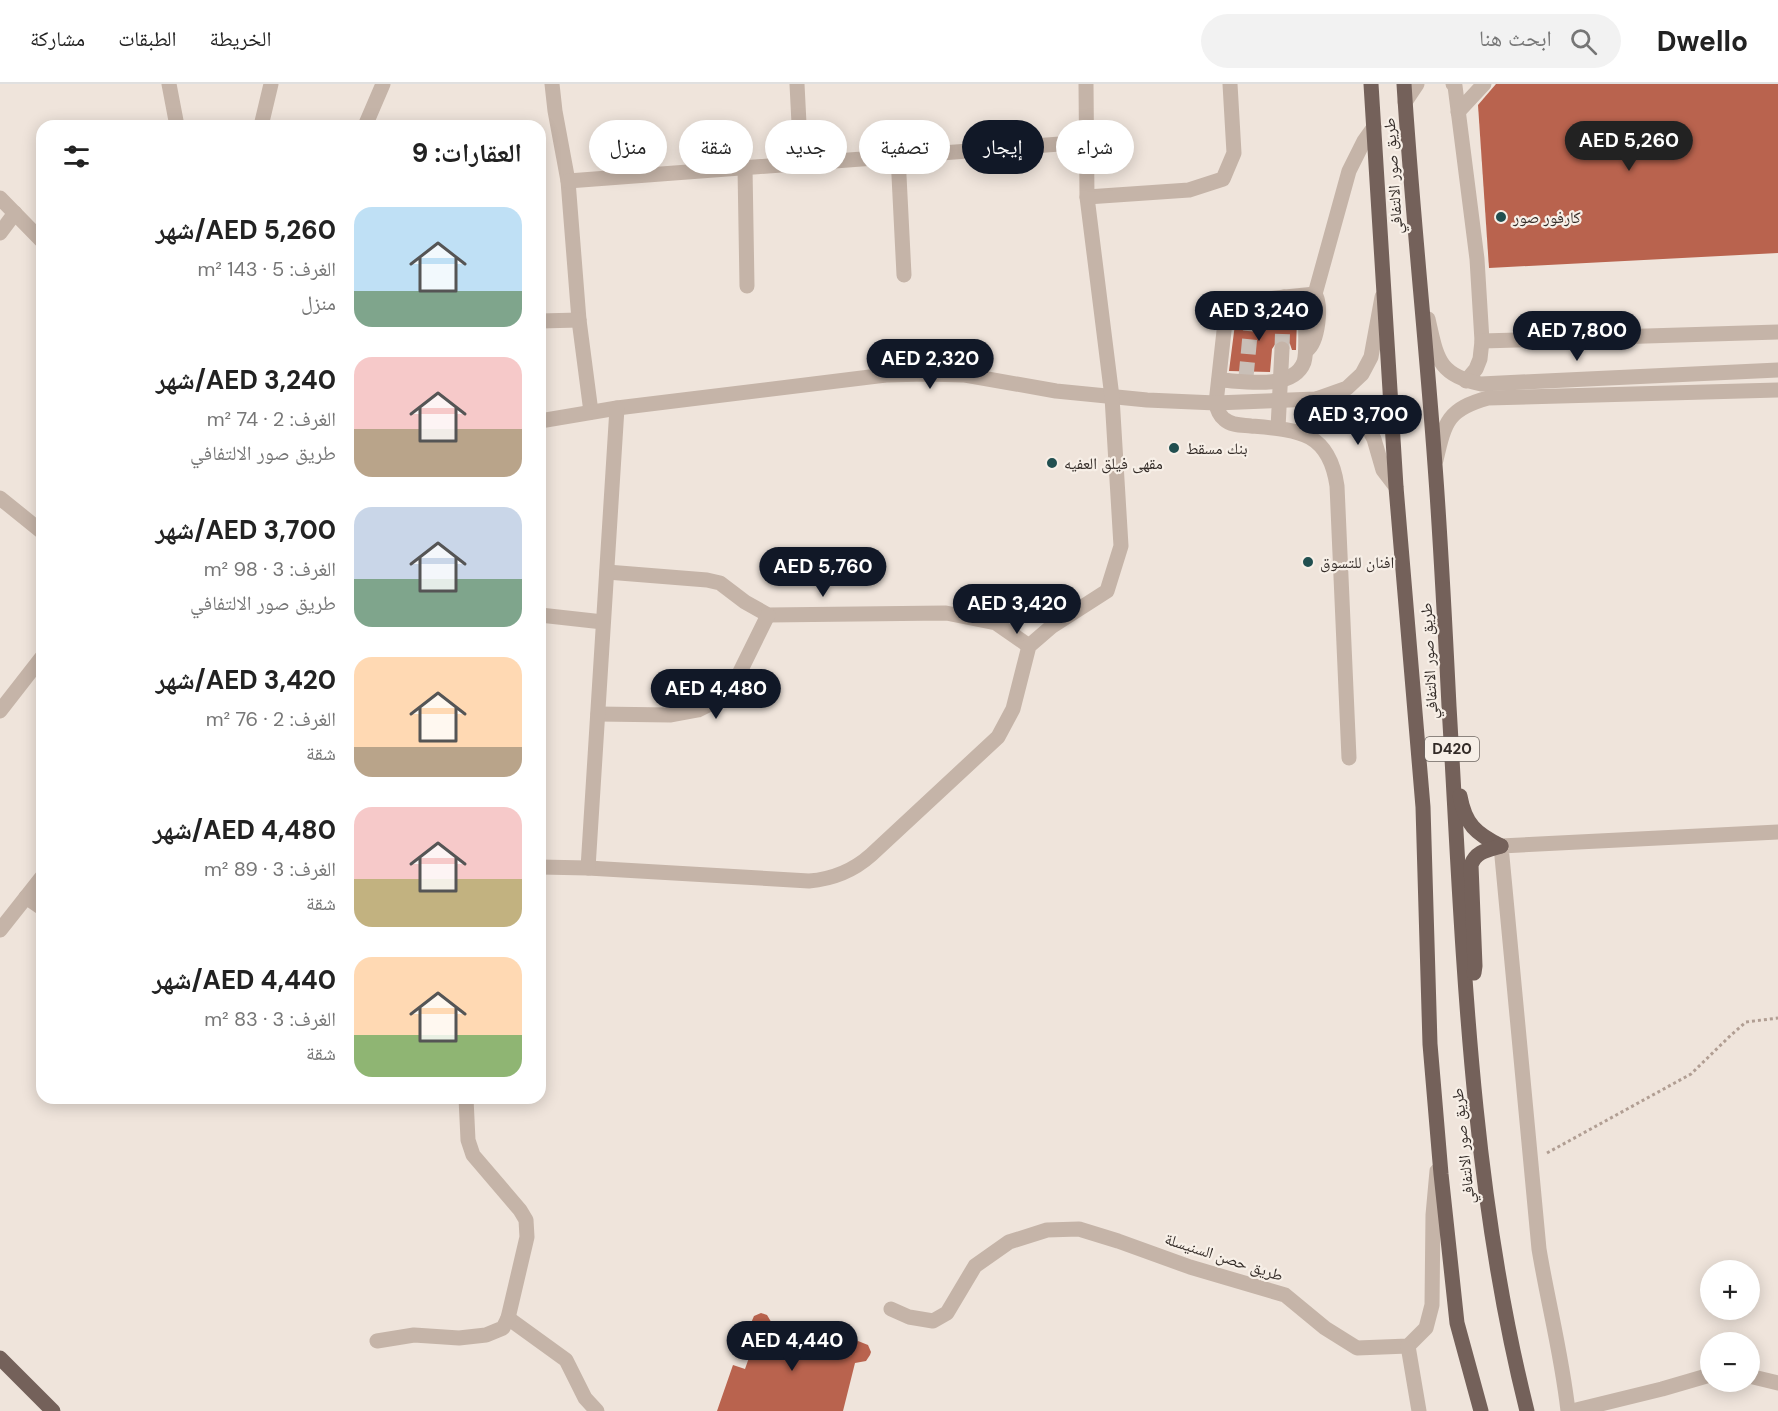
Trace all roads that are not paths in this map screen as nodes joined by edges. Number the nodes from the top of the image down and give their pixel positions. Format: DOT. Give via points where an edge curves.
graph roads {
  1 [pos="169,84"];
  2 [pos="271,84"];
  3 [pos="552,84"];
  4 [pos="797,84"];
  5 [pos="1086,84"];
  6 [pos="1230,84"];
  7 [pos="1371,84"];
  8 [pos="1404,84"];
  9 [pos="1417,84"];
  10 [pos="1453,84"];
  11 [pos="1484,84"];
  12 [pos="380,85"];
  13 [pos="1406,102"];
  14 [pos="1458,112"];
  15 [pos="176,120"];
  16 [pos="262,120"];
  17 [pos="367,120"];
  18 [pos="799,120"];
  19 [pos="1087,120"];
  20 [pos="1374,128"];
  21 [pos="1056,144"];
  22 [pos="950,152"];
  23 [pos="679,173"];
  24 [pos="745,174"];
  25 [pos="899,174"];
  26 [pos="1087,174"];
  27 [pos="568,181"];
  28 [pos="1087,197"];
  29 [pos="0,198"];
  30 [pos="15,213"];
  31 [pos="0,233"];
  32 [pos="36,235"];
  33 [pos="904,275"];
  34 [pos="747,286"];
  35 [pos="1419,286"];
  36 [pos="1383,292"];
  37 [pos="1315,294"];
  38 [pos="1284,297"];
  39 [pos="1283,316"];
  40 [pos="579,320"];
  41 [pos="546,321"];
  42 [pos="1778,332"];
  43 [pos="1482,341"];
  44 [pos="1282,349"];
  45 [pos="1778,370"];
  46 [pos="1219,380"];
  47 [pos="1280,381"];
  48 [pos="1466,381"];
  49 [pos="1778,390"];
  50 [pos="1112,397"];
  51 [pos="1316,399"];
  52 [pos="1279,402"];
  53 [pos="1216,403"];
  54 [pos="617,408"];
  55 [pos="591,412"];
  56 [pos="546,420"];
  57 [pos="1278,428"];
  58 [pos="1435,462"];
  59 [pos="1396,487"];
  60 [pos="1,501"];
  61 [pos="36,527"];
  62 [pos="607,572"];
  63 [pos="768,615"];
  64 [pos="546,616"];
  65 [pos="603,622"];
  66 [pos="1029,646"];
  67 [pos="36,665"];
  68 [pos="0,711"];
  69 [pos="598,714"];
  70 [pos="1452,742"];
  71 [pos="1349,758"];
  72 [pos="1778,832"];
  73 [pos="1501,846"];
  74 [pos="546,867"];
  75 [pos="588,868"];
  76 [pos="36,884"];
  77 [pos="26,897"];
  78 [pos="36,904"];
  79 [pos="0,930"];
  80 [pos="1467,999"];
  81 [pos="466,1104"];
  82 [pos="1439,1153"];
  83 [pos="891,1309"];
  84 [pos="508,1318"];
  85 [pos="377,1341"];
  86 [pos="1408,1346"];
  87 [pos="0,1358"];
  88 [pos="1700,1378"];
  89 [pos="1760,1379"];
  90 [pos="1778,1383"];
  91 [pos="53,1411"];
  92 [pos="597,1411"];
  93 [pos="1419,1411"];
  94 [pos="1481,1411"];
  95 [pos="1527,1411"];
  96 [pos="1570,1411"];
  1 -- 15 [label="street"];
  2 -- 16 [label="street"];
  3 -- 27 [label="street"];
  4 -- 18 [label="street"];
  5 -- 19 [label="street"];
  6 -- 28 [label="street" via="1234,153 1223,179 1189,190"];
  7 -- 20 [label="main road, طريق صور الالتفافي / D420"];
  8 -- 13 [label="main road, طريق صور الالتفافي / D420"];
  9 -- 13 [label="street"];
  10 -- 14 [label="street"];
  11 -- 14 [label="street"];
  12 -- 17 [label="street"];
  13 -- 35 [label="main road, طريق صور الالتفافي / D420"];
  14 -- 43 [label="street" via="1477,259"];
  20 -- 36 [label="main road, طريق صور الالتفافي / D420"];
  20 -- 37 [label="street" via="1349,171"];
  21 -- 22 [label="street"];
  23 -- 27 [label="street"];
  24 -- 34 [label="street"];
  25 -- 33 [label="street"];
  26 -- 28 [label="street"];
  27 -- 40 [label="street"];
  28 -- 50 [label="street"];
  29 -- 30 [label="street"];
  30 -- 31 [label="street"];
  30 -- 32 [label="street"];
  35 -- 48 [label="street" via="1437,359"];
  35 -- 58 [label="main road, طريق صور الالتفافي / D420"];
  36 -- 51 [label="street" via="1371,357 1362,374 1347,388"];
  36 -- 59 [label="main road, طريق صور الالتفافي / D420"];
  37 -- 38 [label="street"];
  37 -- 47 [label="street" via="1319,308 1315,339 1299,371"];
  38 -- 39 [label="street"];
  38 -- 46 [label="street" via="1252,307 1239,303 1230,311"];
  40 -- 41 [label="street"];
  40 -- 55 [label="street"];
  42 -- 43 [label="street"];
  43 -- 48 [label="street" via="1476,369"];
  44 -- 47 [label="street"];
  45 -- 48 [label="street" via="1481,384"];
  46 -- 47 [label="street"];
  46 -- 53 [label="street"];
  47 -- 52 [label="street"];
  49 -- 58 [label="street" via="1488,398 1454,413"];
  50 -- 53 [label="street"];
  50 -- 54 [label="street" via="965,375 916,374 846,378"];
  50 -- 66 [label="street" via="1121,546 1107,591"];
  51 -- 52 [label="street"];
  51 -- 59 [label="street" via="1350,410 1365,422 1383,470"];
  52 -- 53 [label="street"];
  52 -- 57 [label="street"];
  53 -- 57 [label="street" via="1220,415 1230,423"];
  54 -- 55 [label="street"];
  54 -- 62 [label="street"];
  55 -- 56 [label="street"];
  57 -- 71 [label="street" via="1300,433 1320,445 1335,471"];
  58 -- 70 [label="main road, طريق صور الالتفافي / D420"];
  59 -- 82 [label="main road, طريق صور الالتفافي / D420" via="1423,807 1430,1044"];
  60 -- 61 [label="street"];
  62 -- 63 [label="street" via="720,583"];
  62 -- 65 [label="street"];
  63 -- 66 [label="street" via="946,613 996,623"];
  63 -- 69 [label="street" via="732,688 716,701 698,710 670,715"];
  64 -- 65 [label="street"];
  65 -- 69 [label="street"];
  66 -- 75 [label="street" via="1013,710 998,737 853,869 832,878 810,881"];
  67 -- 68 [label="street"];
  69 -- 75 [label="street"];
  70 -- 73 [label="main road" via="1462,807 1475,831"];
  70 -- 80 [label="main road, طريق صور الالتفافي / D420"];
  72 -- 73 [label="street"];
  73 -- 80 [label="main road" via="1479,853 1471,865 1475,966"];
  73 -- 96 [label="street" via="1539,1249"];
  74 -- 75 [label="street"];
  76 -- 77 [label="street"];
  77 -- 78 [label="street"];
  77 -- 79 [label="street"];
  80 -- 95 [label="main road, طريق صور الالتفافي / D420" via="1486,1203"];
  81 -- 84 [label="street" via="473,1155 526,1220 527,1237"];
  82 -- 86 [label="street" via="1433,1215 1432,1305 1426,1328"];
  82 -- 94 [label="main road, طريق صور الالتفافي / D420" via="1457,1323"];
  83 -- 86 [label="street, طريق حصن السنيسلة" via="933,1321 947,1313 975,1266 1010,1242 1047,1230 1079,1229 1285,1295 1357,1348"];
  84 -- 85 [label="street" via="503,1328 486,1335 414,1335"];
  84 -- 92 [label="street" via="566,1360 585,1398"];
  86 -- 93 [label="street"];
  87 -- 91 [label="main road"];
  88 -- 96 [label="street"];
  89 -- 90 [label="street"];
}
